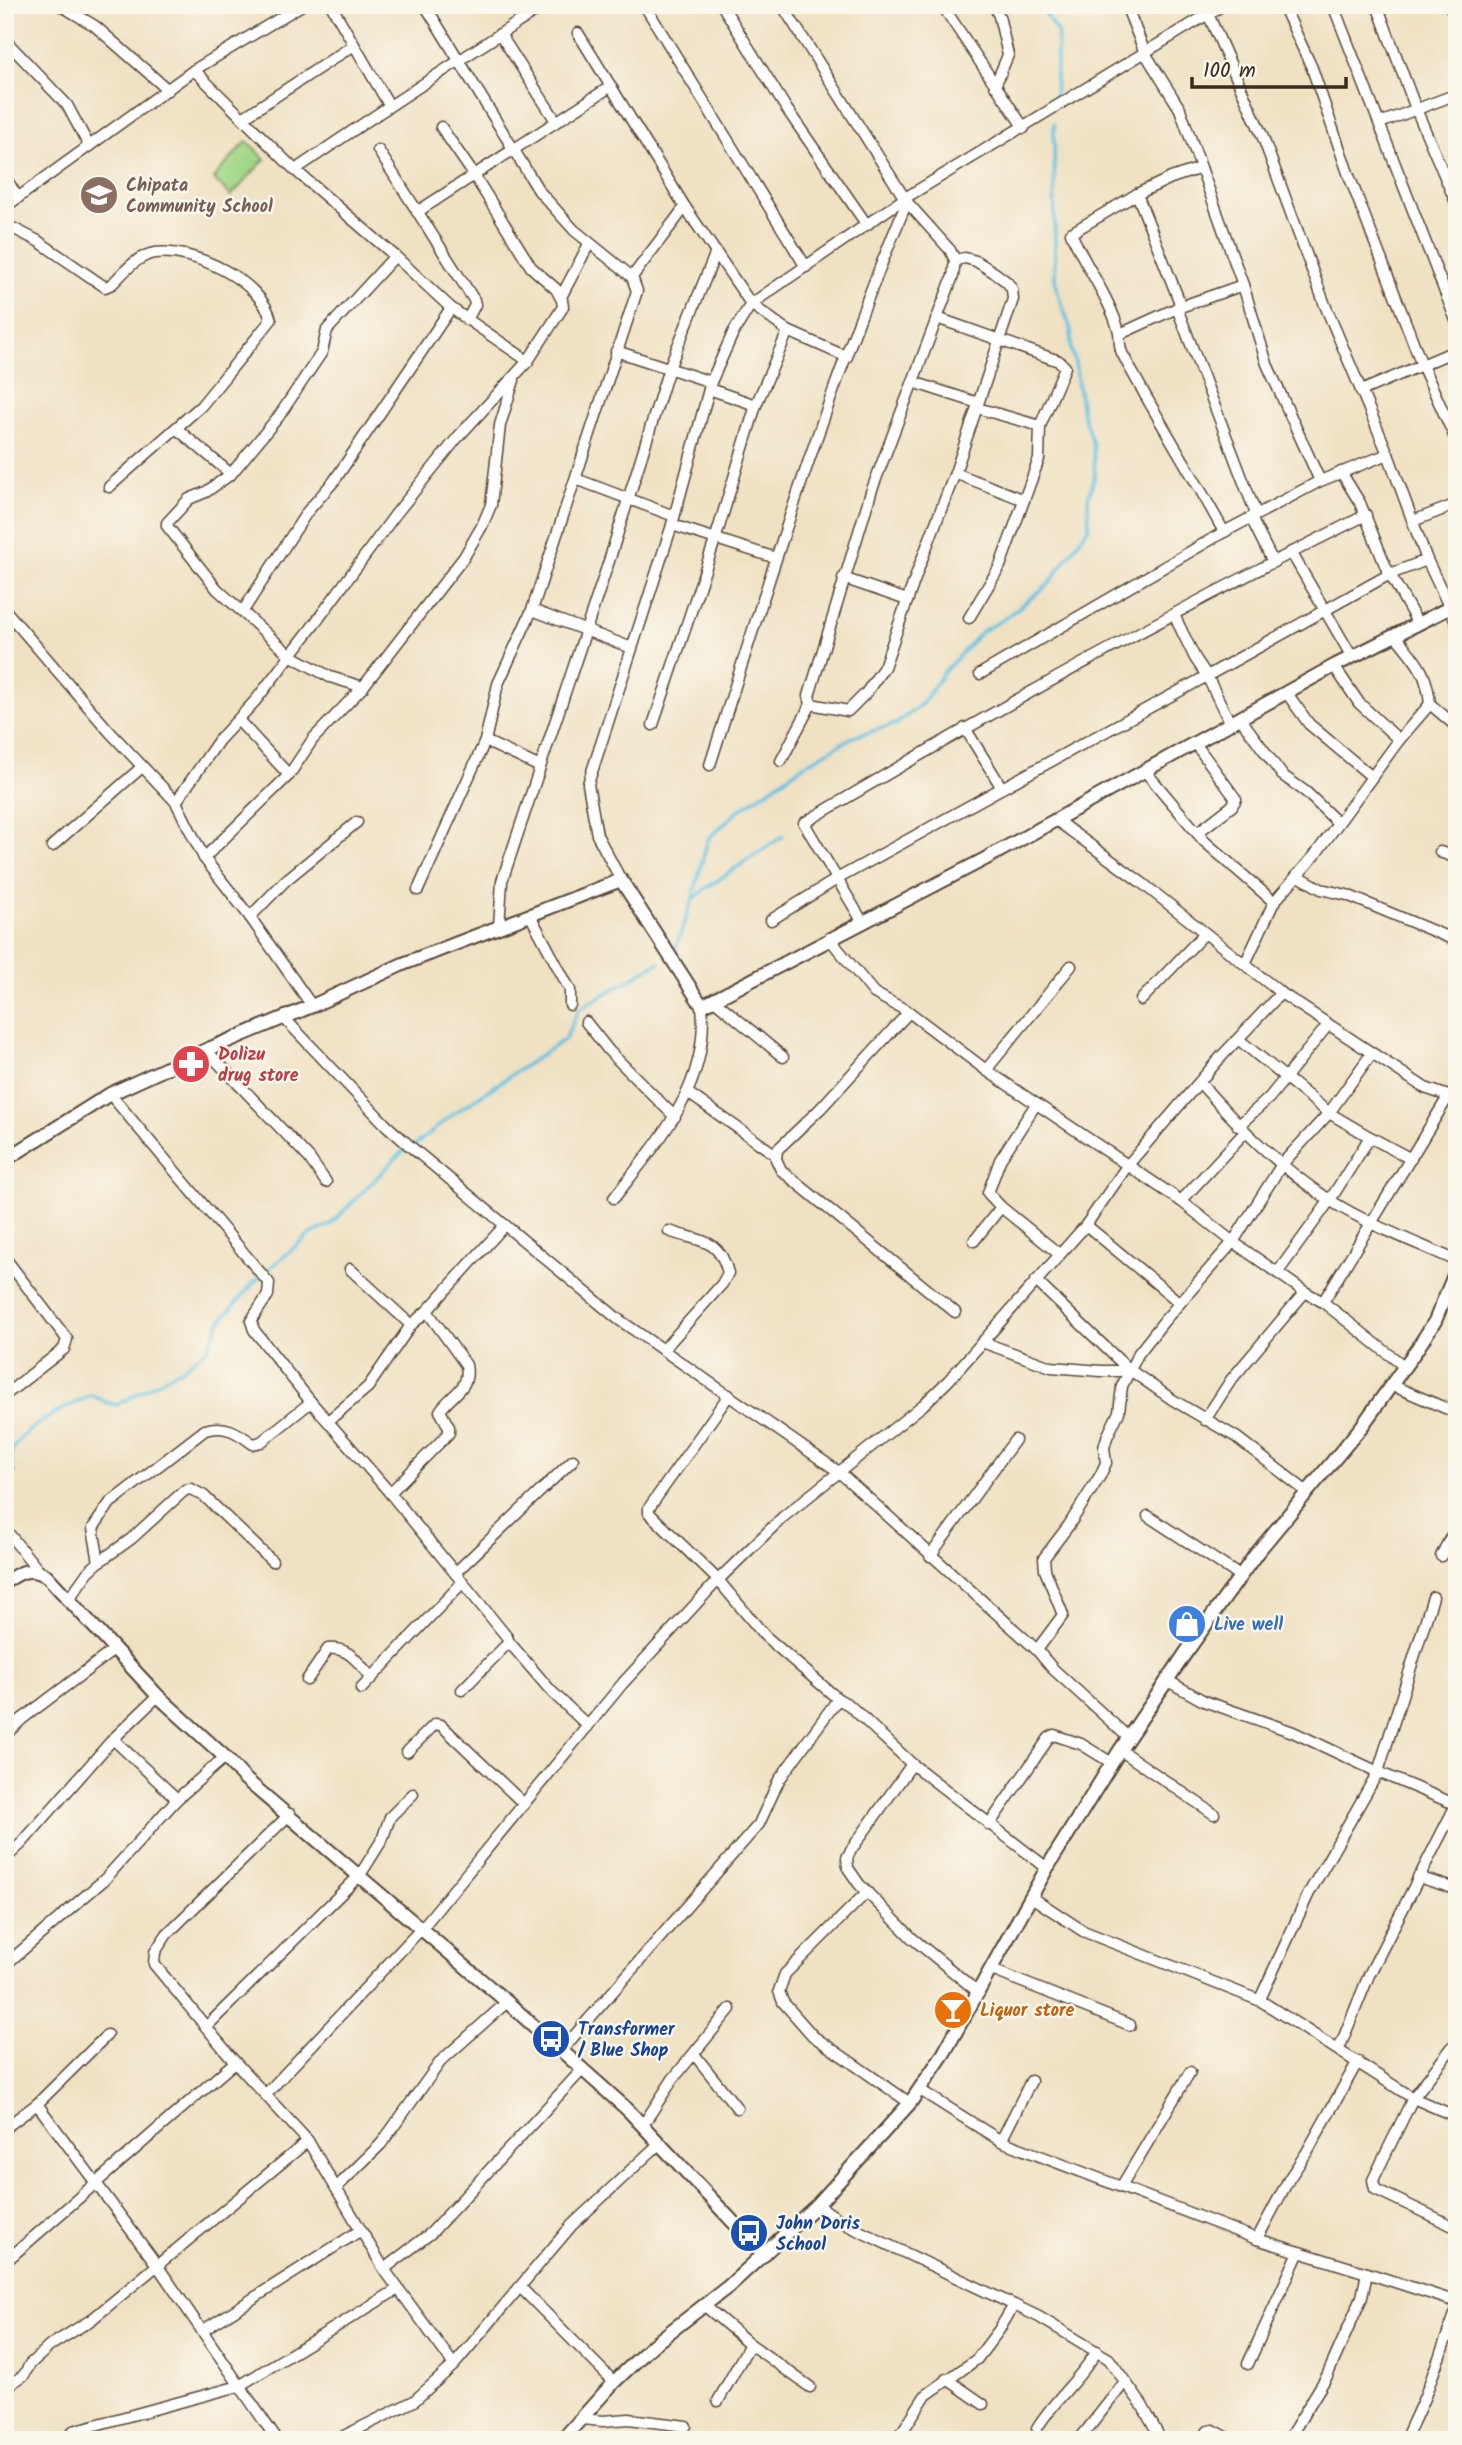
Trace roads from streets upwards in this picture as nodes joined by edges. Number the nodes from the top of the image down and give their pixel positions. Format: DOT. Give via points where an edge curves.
graph roads {
  1 [pos="60,5"];
  2 [pos="302,5"];
  3 [pos="331,5"];
  4 [pos="425,5"];
  5 [pos="522,5"];
  6 [pos="545,5"];
  7 [pos="722,5"];
  8 [pos="782,5"];
  9 [pos="942,5"];
  10 [pos="994,5"];
  11 [pos="1126,5"];
  12 [pos="1223,5"];
  13 [pos="1283,5"];
  14 [pos="1333,5"];
  15 [pos="1377,5"];
  16 [pos="1450,5"];
  17 [pos="645,6"];
  18 [pos="1206,10"];
  19 [pos="528,16"];
  20 [pos="1457,22"];
  21 [pos="578,33"];
  22 [pos="500,34"];
  23 [pos="5,40"];
  24 [pos="354,45"];
  25 [pos="1145,53"];
  26 [pos="461,61"];
  27 [pos="194,70"];
  28 [pos="995,86"];
  29 [pos="610,87"];
  30 [pos="168,90"];
  31 [pos="1457,94"];
  32 [pos="389,105"];
  33 [pos="1416,109"];
  34 [pos="244,117"];
  35 [pos="556,121"];
  36 [pos="1380,123"];
  37 [pos="441,127"];
  38 [pos="1024,128"];
  39 [pos="89,146"];
  40 [pos="514,147"];
  41 [pos="378,150"];
  42 [pos="1201,168"];
  43 [pos="295,170"];
  44 [pos="474,175"];
  45 [pos="5,177"];
  46 [pos="1138,194"];
  47 [pos="18,198"];
  48 [pos="906,200"];
  49 [pos="1457,205"];
  50 [pos="5,207"];
  51 [pos="685,207"];
  52 [pos="417,212"];
  53 [pos="5,223"];
  54 [pos="867,225"];
  55 [pos="589,244"];
  56 [pos="716,252"];
  57 [pos="395,256"];
  58 [pos="955,260"];
  59 [pos="806,267"];
  60 [pos="632,277"];
  61 [pos="1243,285"];
  62 [pos="561,297"];
  63 [pos="751,304"];
  64 [pos="451,308"];
  65 [pos="1177,308"];
  66 [pos="937,318"];
  67 [pos="467,320"];
  68 [pos="1457,323"];
  69 [pos="788,331"];
  70 [pos="1120,334"];
  71 [pos="1001,341"];
  72 [pos="1457,349"];
  73 [pos="616,351"];
  74 [pos="847,356"];
  75 [pos="528,361"];
  76 [pos="1422,365"];
  77 [pos="669,368"];
  78 [pos="515,376"];
  79 [pos="913,382"];
  80 [pos="710,385"];
  81 [pos="1361,391"];
  82 [pos="756,405"];
  83 [pos="977,406"];
  84 [pos="1040,426"];
  85 [pos="177,429"];
  86 [pos="1457,442"];
  87 [pos="1388,454"];
  88 [pos="1341,472"];
  89 [pos="955,473"];
  90 [pos="231,474"];
  91 [pos="576,479"];
  92 [pos="1320,481"];
  93 [pos="109,487"];
  94 [pos="628,498"];
  95 [pos="1024,500"];
  96 [pos="1457,504"];
  97 [pos="1366,515"];
  98 [pos="1254,516"];
  99 [pos="673,520"];
  100 [pos="1413,521"];
  101 [pos="1224,532"];
  102 [pos="715,540"];
  103 [pos="1291,552"];
  104 [pos="776,558"];
  105 [pos="1427,559"];
  106 [pos="1273,562"];
  107 [pos="1390,575"];
  108 [pos="843,578"];
  109 [pos="907,600"];
  110 [pos="1453,606"];
  111 [pos="5,610"];
  112 [pos="531,610"];
  113 [pos="243,611"];
  114 [pos="1325,611"];
  115 [pos="1174,615"];
  116 [pos="969,618"];
  117 [pos="1457,623"];
  118 [pos="1418,624"];
  119 [pos="584,632"];
  120 [pos="1396,636"];
  121 [pos="632,648"];
  122 [pos="290,655"];
  123 [pos="1352,657"];
  124 [pos="1334,666"];
  125 [pos="980,674"];
  126 [pos="1207,676"];
  127 [pos="363,687"];
  128 [pos="1286,692"];
  129 [pos="811,704"];
  130 [pos="1430,704"];
  131 [pos="238,720"];
  132 [pos="1235,721"];
  133 [pos="653,725"];
  134 [pos="1457,727"];
  135 [pos="965,728"];
  136 [pos="1399,740"];
  137 [pos="485,741"];
  138 [pos="1194,742"];
  139 [pos="781,761"];
  140 [pos="709,765"];
  141 [pos="142,767"];
  142 [pos="540,767"];
  143 [pos="1146,771"];
  144 [pos="289,775"];
  145 [pos="1372,777"];
  146 [pos="1002,788"];
  147 [pos="176,802"];
  148 [pos="1056,820"];
  149 [pos="357,822"];
  150 [pos="1338,823"];
  151 [pos="1198,833"];
  152 [pos="52,846"];
  153 [pos="1440,852"];
  154 [pos="204,858"];
  155 [pos="1457,858"];
  156 [pos="1297,875"];
  157 [pos="837,879"];
  158 [pos="621,880"];
  159 [pos="418,891"];
  160 [pos="1274,902"];
  161 [pos="530,915"];
  162 [pos="250,917"];
  163 [pos="771,920"];
  164 [pos="862,921"];
  165 [pos="499,927"];
  166 [pos="1205,933"];
  167 [pos="829,938"];
  168 [pos="1457,941"];
  169 [pos="1245,964"];
  170 [pos="1071,966"];
  171 [pos="1281,993"];
  172 [pos="1141,1000"];
  173 [pos="708,1003"];
  174 [pos="570,1005"];
  175 [pos="312,1006"];
  176 [pos="909,1012"];
  177 [pos="284,1018"];
  178 [pos="586,1021"];
  179 [pos="1328,1025"];
  180 [pos="1238,1039"];
  181 [pos="206,1050"];
  182 [pos="1372,1053"];
  183 [pos="783,1056"];
  184 [pos="986,1070"];
  185 [pos="1286,1079"];
  186 [pos="1200,1083"];
  187 [pos="688,1093"];
  188 [pos="110,1094"];
  189 [pos="1452,1098"];
  190 [pos="1036,1104"];
  191 [pos="1329,1113"];
  192 [pos="675,1118"];
  193 [pos="1242,1129"];
  194 [pos="1370,1137"];
  195 [pos="776,1155"];
  196 [pos="1412,1159"];
  197 [pos="5,1160"];
  198 [pos="1282,1164"];
  199 [pos="1127,1166"];
  200 [pos="326,1182"];
  201 [pos="614,1198"];
  202 [pos="1330,1200"];
  203 [pos="1181,1201"];
  204 [pos="1000,1208"];
  205 [pos="1372,1224"];
  206 [pos="505,1225"];
  207 [pos="1086,1225"];
  208 [pos="669,1231"];
  209 [pos="974,1241"];
  210 [pos="1233,1242"];
  211 [pos="1059,1254"];
  212 [pos="5,1258"];
  213 [pos="1457,1261"];
  214 [pos="1457,1268"];
  215 [pos="350,1269"];
  216 [pos="1278,1272"];
  217 [pos="1036,1281"];
  218 [pos="1305,1292"];
  219 [pos="1323,1302"];
  220 [pos="1180,1303"];
  221 [pos="428,1311"];
  222 [pos="956,1312"];
  223 [pos="411,1325"];
  224 [pos="982,1342"];
  225 [pos="663,1350"];
  226 [pos="1405,1367"];
  227 [pos="1129,1368"];
  228 [pos="1391,1385"];
  229 [pos="5,1395"];
  230 [pos="729,1395"];
  231 [pos="311,1402"];
  232 [pos="1457,1413"];
  233 [pos="1205,1420"];
  234 [pos="328,1421"];
  235 [pos="1015,1440"];
  236 [pos="573,1460"];
  237 [pos="839,1472"];
  238 [pos="1307,1492"];
  239 [pos="390,1493"];
  240 [pos="1147,1516"];
  241 [pos="1457,1525"];
  242 [pos="5,1530"];
  243 [pos="930,1556"];
  244 [pos="1441,1556"];
  245 [pos="272,1560"];
  246 [pos="99,1562"];
  247 [pos="38,1570"];
  248 [pos="1240,1576"];
  249 [pos="459,1578"];
  250 [pos="718,1580"];
  251 [pos="5,1582"];
  252 [pos="1433,1597"];
  253 [pos="68,1600"];
  254 [pos="509,1642"];
  255 [pos="115,1649"];
  256 [pos="1037,1650"];
  257 [pos="372,1678"];
  258 [pos="307,1680"];
  259 [pos="1166,1680"];
  260 [pos="361,1689"];
  261 [pos="462,1690"];
  262 [pos="158,1696"];
  263 [pos="838,1699"];
  264 [pos="588,1726"];
  265 [pos="5,1735"];
  266 [pos="1129,1738"];
  267 [pos="113,1739"];
  268 [pos="1120,1750"];
  269 [pos="407,1752"];
  270 [pos="225,1757"];
  271 [pos="1112,1763"];
  272 [pos="912,1764"];
  273 [pos="1378,1772"];
  274 [pos="413,1794"];
  275 [pos="177,1799"];
  276 [pos="524,1804"];
  277 [pos="1456,1805"];
  278 [pos="290,1814"];
  279 [pos="1214,1814"];
  280 [pos="989,1825"];
  281 [pos="5,1858"];
  282 [pos="1047,1868"];
  283 [pos="360,1875"];
  284 [pos="1418,1877"];
  285 [pos="867,1892"];
  286 [pos="1457,1892"];
  287 [pos="1033,1898"];
  288 [pos="422,1928"];
  289 [pos="5,1965"];
  290 [pos="992,1970"];
  291 [pos="979,1993"];
  292 [pos="1261,2001"];
  293 [pos="507,2002"];
  294 [pos="730,2009"];
  295 [pos="1130,2025"];
  296 [pos="206,2027"];
  297 [pos="107,2035"];
  298 [pos="1457,2041"];
  299 [pos="1339,2049"];
  300 [pos="561,2051"];
  301 [pos="694,2054"];
  302 [pos="1358,2061"];
  303 [pos="235,2062"];
  304 [pos="582,2070"];
  305 [pos="1190,2072"];
  306 [pos="1031,2081"];
  307 [pos="920,2090"];
  308 [pos="266,2094"];
  309 [pos="1413,2098"];
  310 [pos="910,2103"];
  311 [pos="37,2105"];
  312 [pos="737,2108"];
  313 [pos="1457,2117"];
  314 [pos="643,2125"];
  315 [pos="5,2128"];
  316 [pos="308,2141"];
  317 [pos="1001,2141"];
  318 [pos="660,2143"];
  319 [pos="95,2185"];
  320 [pos="1121,2187"];
  321 [pos="336,2188"];
  322 [pos="817,2205"];
  323 [pos="1457,2228"];
  324 [pos="361,2230"];
  325 [pos="1257,2239"];
  326 [pos="1298,2253"];
  327 [pos="764,2255"];
  328 [pos="5,2262"];
  329 [pos="158,2265"];
  330 [pos="384,2269"];
  331 [pos="1367,2273"];
  332 [pos="520,2287"];
  333 [pos="398,2289"];
  334 [pos="1457,2302"];
  335 [pos="1014,2305"];
  336 [pos="705,2306"];
  337 [pos="1457,2309"];
  338 [pos="202,2331"];
  339 [pos="750,2344"];
  340 [pos="1097,2351"];
  341 [pos="1248,2364"];
  342 [pos="454,2365"];
  343 [pos="947,2379"];
  344 [pos="614,2382"];
  345 [pos="1124,2383"];
  346 [pos="239,2386"];
  347 [pos="810,2387"];
  348 [pos="5,2388"];
  349 [pos="718,2401"];
  350 [pos="983,2403"];
  351 [pos="581,2419"];
  352 [pos="686,2426"];
  353 [pos="1037,2428"];
  354 [pos="899,2436"];
  355 [pos="69,2440"];
  356 [pos="277,2440"];
  357 [pos="336,2440"];
  358 [pos="562,2440"];
  359 [pos="913,2440"];
  360 [pos="1079,2440"];
  361 [pos="1161,2440"];
  362 [pos="1201,2440"];
  363 [pos="1232,2440"];
  364 [pos="1288,2440"];
  365 [pos="1405,2440"];
  1 -- 30 [label="street" via="95,26"];
  2 -- 27 [label="street"];
  3 -- 24 [label="street"];
  4 -- 26 [label="street"];
  5 -- 19 [label="street"];
  6 -- 19 [label="street"];
  7 -- 54 [label="street"];
  8 -- 48 [label="street"];
  9 -- 28 [label="street"];
  10 -- 28 [label="street" via="1008,55"];
  11 -- 25 [label="street"];
  12 -- 18 [label="street"];
  13 -- 76 [label="street" via="1312,68"];
  14 -- 36 [label="street"];
  15 -- 33 [label="street"];
  16 -- 20 [label="street"];
  17 -- 59 [label="street"];
  18 -- 25 [label="street"];
  18 -- 81 [label="street" via="1262,135"];
  19 -- 22 [label="street"];
  21 -- 29 [label="street"];
  22 -- 26 [label="street"];
  22 -- 35 [label="street"];
  23 -- 39 [label="street" via="67,106"];
  24 -- 32 [label="street"];
  24 -- 34 [label="street"];
  25 -- 38 [label="street"];
  25 -- 42 [label="street" via="1180,109"];
  26 -- 32 [label="street"];
  26 -- 40 [label="street"];
  27 -- 30 [label="street"];
  27 -- 34 [label="street"];
  28 -- 38 [label="street"];
  29 -- 35 [label="street"];
  29 -- 51 [label="street"];
  30 -- 39 [label="street"];
  31 -- 33 [label="street"];
  32 -- 43 [label="street"];
  33 -- 36 [label="street"];
  33 -- 49 [label="street"];
  34 -- 43 [label="street"];
  35 -- 40 [label="street"];
  36 -- 68 [label="street"];
  37 -- 44 [label="street"];
  38 -- 48 [label="street"];
  39 -- 47 [label="street"];
  40 -- 44 [label="street"];
  40 -- 55 [label="street" via="539,191"];
  41 -- 52 [label="street"];
  42 -- 46 [label="street"];
  42 -- 61 [label="street"];
  43 -- 57 [label="street"];
  44 -- 52 [label="street"];
  44 -- 62 [label="street" via="531,267"];
  45 -- 47 [label="street"];
  46 -- 65 [label="street" via="1180,303"];
  46 -- 70 [label="street" via="1071,233"];
  47 -- 50 [label="street"];
  48 -- 54 [label="street"];
  48 -- 58 [label="street"];
  48 -- 74 [label="street"];
  51 -- 56 [label="street"];
  51 -- 60 [label="street"];
  52 -- 67 [label="street" via="474,300"];
  53 -- 85 [label="street" via="105,287 144,256 169,254 237,276 269,310 271,320"];
  54 -- 59 [label="street"];
  55 -- 60 [label="street"];
  55 -- 62 [label="street"];
  56 -- 63 [label="street"];
  56 -- 77 [label="street"];
  57 -- 64 [label="street"];
  57 -- 90 [label="street" via="327,330 322,352 279,416"];
  58 -- 66 [label="street"];
  58 -- 71 [label="street" via="976,261 1012,289"];
  59 -- 63 [label="street"];
  60 -- 73 [label="street" via="637,291"];
  61 -- 65 [label="street"];
  61 -- 92 [label="street" via="1266,363"];
  62 -- 75 [label="street" via="563,307"];
  63 -- 69 [label="street"];
  63 -- 80 [label="street"];
  64 -- 67 [label="street"];
  64 -- 113 [label="street"];
  65 -- 70 [label="street"];
  65 -- 98 [label="street"];
  66 -- 71 [label="street"];
  66 -- 79 [label="street"];
  67 -- 75 [label="street"];
  69 -- 74 [label="street"];
  69 -- 82 [label="street"];
  70 -- 101 [label="street" via="1122,353 1151,410"];
  71 -- 83 [label="street"];
  71 -- 84 [label="street" via="1065,367"];
  72 -- 76 [label="street"];
  73 -- 77 [label="street"];
  73 -- 91 [label="street"];
  74 -- 104 [label="street"];
  75 -- 78 [label="street"];
  76 -- 81 [label="street"];
  76 -- 86 [label="street"];
  77 -- 80 [label="street"];
  77 -- 94 [label="street"];
  78 -- 122 [label="street" via="458,436"];
  78 -- 127 [label="street" via="500,425 491,505 482,526 464,557"];
  79 -- 83 [label="street"];
  79 -- 108 [label="street"];
  80 -- 82 [label="street"];
  80 -- 99 [label="street"];
  81 -- 87 [label="street"];
  82 -- 102 [label="street"];
  83 -- 84 [label="street"];
  83 -- 89 [label="street"];
  84 -- 95 [label="street" via="1039,459"];
  85 -- 90 [label="street"];
  85 -- 93 [label="street"];
  87 -- 88 [label="street"];
  87 -- 100 [label="street"];
  88 -- 92 [label="street"];
  88 -- 97 [label="street"];
  89 -- 95 [label="street"];
  89 -- 109 [label="street"];
  90 -- 113 [label="street" via="189,499 167,526 217,589"];
  91 -- 94 [label="street"];
  91 -- 112 [label="street"];
  92 -- 98 [label="street"];
  94 -- 99 [label="street"];
  94 -- 119 [label="street"];
  95 -- 116 [label="street" via="1000,566"];
  96 -- 100 [label="street"];
  97 -- 103 [label="street"];
  97 -- 107 [label="street"];
  98 -- 101 [label="street"];
  98 -- 106 [label="street"];
  99 -- 102 [label="street"];
  99 -- 121 [label="street"];
  100 -- 105 [label="street"];
  101 -- 125 [label="street"];
  102 -- 104 [label="street"];
  102 -- 133 [label="street"];
  103 -- 106 [label="street"];
  103 -- 114 [label="street"];
  104 -- 140 [label="street"];
  105 -- 107 [label="street"];
  105 -- 110 [label="street"];
  106 -- 115 [label="street"];
  107 -- 114 [label="street"];
  107 -- 118 [label="street"];
  108 -- 109 [label="street"];
  108 -- 129 [label="street" via="809,696"];
  109 -- 129 [label="street" via="884,667 866,694 848,711"];
  110 -- 117 [label="street"];
  110 -- 118 [label="street"];
  111 -- 141 [label="street"];
  112 -- 119 [label="street"];
  112 -- 137 [label="street" via="498,684"];
  113 -- 122 [label="street"];
  114 -- 123 [label="street"];
  114 -- 126 [label="street"];
  115 -- 126 [label="street"];
  115 -- 135 [label="street"];
  118 -- 120 [label="street"];
  119 -- 121 [label="street"];
  119 -- 142 [label="street"];
  120 -- 123 [label="street"];
  120 -- 130 [label="street" via="1423,670"];
  121 -- 158 [label="street" via="588,783 597,835"];
  122 -- 127 [label="street" via="330,677"];
  122 -- 131 [label="street"];
  123 -- 124 [label="street"];
  124 -- 128 [label="street"];
  124 -- 136 [label="street" via="1359,703"];
  126 -- 132 [label="street"];
  126 -- 146 [label="street"];
  127 -- 144 [label="street" via="313,739"];
  128 -- 132 [label="street"];
  128 -- 145 [label="street" via="1309,724"];
  129 -- 139 [label="street"];
  130 -- 134 [label="street"];
  130 -- 136 [label="street"];
  131 -- 144 [label="street"];
  131 -- 147 [label="street"];
  132 -- 138 [label="street"];
  132 -- 150 [label="street" via="1282,775"];
  135 -- 146 [label="street"];
  135 -- 157 [label="street" via="804,823"];
  136 -- 145 [label="street"];
  137 -- 142 [label="street"];
  137 -- 159 [label="street"];
  138 -- 143 [label="street"];
  138 -- 151 [label="street" via="1236,799"];
  141 -- 147 [label="street"];
  141 -- 152 [label="street"];
  142 -- 165 [label="street" via="502,881"];
  143 -- 148 [label="street"];
  143 -- 151 [label="street"];
  144 -- 154 [label="street"];
  145 -- 150 [label="street"];
  146 -- 157 [label="street"];
  147 -- 154 [label="street"];
  148 -- 164 [label="street"];
  148 -- 166 [label="street"];
  149 -- 162 [label="street" via="286,880"];
  150 -- 156 [label="street"];
  151 -- 160 [label="street"];
  153 -- 155 [label="street"];
  154 -- 162 [label="street"];
  156 -- 160 [label="street"];
  156 -- 168 [label="street"];
  157 -- 163 [label="street"];
  157 -- 164 [label="street"];
  158 -- 161 [label="street"];
  158 -- 173 [label="street"];
  160 -- 169 [label="street"];
  161 -- 165 [label="street"];
  161 -- 174 [label="street" via="570,990"];
  162 -- 175 [label="street"];
  164 -- 167 [label="street"];
  165 -- 175 [label="street"];
  166 -- 169 [label="street"];
  166 -- 172 [label="street"];
  167 -- 173 [label="street"];
  167 -- 176 [label="street" via="874,993"];
  169 -- 171 [label="street"];
  170 -- 184 [label="street"];
  171 -- 179 [label="street"];
  171 -- 180 [label="street"];
  173 -- 183 [label="street"];
  173 -- 187 [label="street"];
  175 -- 177 [label="street"];
  176 -- 184 [label="street"];
  176 -- 195 [label="street"];
  177 -- 181 [label="street"];
  177 -- 206 [label="street" via="387,1126"];
  178 -- 192 [label="street"];
  179 -- 182 [label="street"];
  179 -- 185 [label="street"];
  180 -- 185 [label="street"];
  180 -- 186 [label="street"];
  181 -- 188 [label="street"];
  181 -- 200 [label="street" via="309,1158"];
  182 -- 189 [label="street" via="1425,1088"];
  182 -- 191 [label="street"];
  184 -- 190 [label="street"];
  185 -- 191 [label="street"];
  185 -- 193 [label="street"];
  186 -- 193 [label="street"];
  186 -- 199 [label="street"];
  187 -- 192 [label="street"];
  187 -- 195 [label="street"];
  188 -- 197 [label="street"];
  188 -- 231 [label="street" via="269,1283 252,1326"];
  189 -- 196 [label="street"];
  190 -- 199 [label="street"];
  190 -- 204 [label="street" via="1000,1160 988,1190"];
  191 -- 194 [label="street"];
  191 -- 198 [label="street"];
  192 -- 201 [label="street"];
  193 -- 198 [label="street"];
  193 -- 203 [label="street"];
  194 -- 196 [label="street"];
  194 -- 202 [label="street"];
  195 -- 222 [label="street" via="781,1170"];
  196 -- 205 [label="street"];
  198 -- 202 [label="street"];
  198 -- 210 [label="street"];
  199 -- 203 [label="street"];
  199 -- 207 [label="street"];
  202 -- 205 [label="street"];
  202 -- 216 [label="street"];
  203 -- 210 [label="street"];
  204 -- 209 [label="street"];
  204 -- 211 [label="street"];
  205 -- 213 [label="street"];
  205 -- 219 [label="street"];
  206 -- 221 [label="street"];
  206 -- 225 [label="street" via="618,1319"];
  207 -- 211 [label="street"];
  207 -- 220 [label="street"];
  208 -- 225 [label="street" via="705,1241 721,1251 728,1273"];
  210 -- 216 [label="street"];
  210 -- 220 [label="street"];
  211 -- 217 [label="street"];
  212 -- 229 [label="street" via="67,1339 64,1349"];
  214 -- 226 [label="street" via="1435,1321"];
  215 -- 223 [label="street"];
  216 -- 218 [label="street"];
  217 -- 224 [label="street"];
  217 -- 227 [label="street"];
  218 -- 219 [label="street"];
  218 -- 233 [label="street" via="1231,1380"];
  219 -- 226 [label="street"];
  220 -- 227 [label="street"];
  221 -- 223 [label="street"];
  221 -- 239 [label="street" via="466,1365 468,1376 440,1411 449,1433"];
  223 -- 234 [label="street" via="368,1387"];
  224 -- 227 [label="street" via="1051,1367"];
  224 -- 237 [label="street" via="923,1405"];
  225 -- 230 [label="street"];
  226 -- 228 [label="street"];
  227 -- 233 [label="street"];
  227 -- 256 [label="street" via="1100,1476 1044,1558 1063,1615"];
  228 -- 232 [label="street"];
  228 -- 238 [label="street"];
  230 -- 237 [label="street"];
  230 -- 250 [label="street" via="648,1510"];
  231 -- 234 [label="street"];
  231 -- 246 [label="street" via="261,1442 253,1444 235,1430 205,1430 104,1510 93,1528"];
  233 -- 238 [label="street" via="1236,1437"];
  234 -- 239 [label="street"];
  235 -- 243 [label="street"];
  236 -- 249 [label="street"];
  237 -- 243 [label="street"];
  237 -- 250 [label="street" via="783,1517"];
  238 -- 248 [label="street"];
  239 -- 249 [label="street"];
  240 -- 248 [label="street"];
  241 -- 244 [label="street"];
  242 -- 247 [label="street"];
  243 -- 256 [label="street"];
  245 -- 246 [label="street" via="191,1489"];
  246 -- 253 [label="street"];
  247 -- 251 [label="street" via="22,1570"];
  247 -- 253 [label="street"];
  248 -- 259 [label="street"];
  249 -- 254 [label="street"];
  249 -- 257 [label="street"];
  250 -- 263 [label="street" via="765,1636"];
  250 -- 264 [label="street"];
  252 -- 273 [label="street"];
  253 -- 255 [label="street"];
  254 -- 261 [label="street"];
  254 -- 264 [label="street"];
  255 -- 262 [label="street"];
  255 -- 265 [label="street"];
  256 -- 266 [label="street"];
  257 -- 258 [label="street" via="339,1647 328,1649"];
  257 -- 260 [label="street"];
  259 -- 266 [label="street"];
  259 -- 273 [label="street" via="1204,1701 1293,1732"];
  262 -- 267 [label="street"];
  262 -- 270 [label="street"];
  263 -- 272 [label="street"];
  263 -- 300 [label="street" via="779,1780 759,1824"];
  264 -- 276 [label="street"];
  266 -- 268 [label="street"];
  267 -- 275 [label="street"];
  267 -- 281 [label="street"];
  268 -- 271 [label="street"];
  268 -- 279 [label="street"];
  269 -- 276 [label="street" via="435,1724 441,1725"];
  270 -- 275 [label="street"];
  270 -- 278 [label="street"];
  271 -- 280 [label="street" via="1081,1744 1054,1735"];
  271 -- 282 [label="street"];
  272 -- 280 [label="street"];
  272 -- 285 [label="street" via="847,1858 848,1868"];
  273 -- 277 [label="street"];
  273 -- 292 [label="street" via="1309,1893"];
  274 -- 283 [label="street" via="390,1817"];
  275 -- 289 [label="street" via="105,1879"];
  276 -- 288 [label="street"];
  277 -- 284 [label="street"];
  278 -- 283 [label="street"];
  278 -- 296 [label="street" via="167,1934 155,1952 154,1964"];
  280 -- 282 [label="street"];
  282 -- 287 [label="street"];
  283 -- 288 [label="street"];
  283 -- 296 [label="street"];
  284 -- 286 [label="street"];
  284 -- 299 [label="street" via="1369,1975"];
  285 -- 291 [label="street" via="912,1938"];
  285 -- 310 [label="street" via="785,1974 779,1991 813,2036"];
  287 -- 290 [label="street"];
  287 -- 292 [label="street" via="1083,1931"];
  288 -- 293 [label="street"];
  288 -- 308 [label="street"];
  290 -- 291 [label="street"];
  290 -- 295 [label="street"];
  291 -- 307 [label="street"];
  292 -- 299 [label="street"];
  293 -- 300 [label="street"];
  293 -- 321 [label="street" via="441,2061 381,2144"];
  294 -- 301 [label="street"];
  296 -- 303 [label="street"];
  297 -- 311 [label="street"];
  298 -- 309 [label="street"];
  299 -- 302 [label="street"];
  300 -- 304 [label="street"];
  301 -- 312 [label="street"];
  301 -- 314 [label="street"];
  302 -- 309 [label="street"];
  302 -- 325 [label="street"];
  303 -- 308 [label="street"];
  303 -- 319 [label="street"];
  304 -- 314 [label="street"];
  304 -- 330 [label="street" via="431,2234"];
  305 -- 320 [label="street"];
  306 -- 317 [label="street"];
  307 -- 310 [label="street"];
  307 -- 317 [label="street"];
  308 -- 316 [label="street"];
  309 -- 313 [label="street"];
  309 -- 323 [label="street" via="1373,2186"];
  310 -- 322 [label="street"];
  311 -- 315 [label="street"];
  311 -- 319 [label="street"];
  314 -- 318 [label="street"];
  316 -- 321 [label="street"];
  316 -- 329 [label="street"];
  317 -- 320 [label="street"];
  318 -- 327 [label="street"];
  318 -- 332 [label="street" via="572,2225"];
  319 -- 328 [label="street"];
  319 -- 329 [label="street"];
  320 -- 325 [label="street"];
  321 -- 324 [label="street"];
  322 -- 327 [label="street"];
  322 -- 335 [label="street" via="849,2226"];
  324 -- 330 [label="street"];
  324 -- 338 [label="street"];
  325 -- 326 [label="street"];
  326 -- 331 [label="street"];
  326 -- 341 [label="street"];
  327 -- 336 [label="street"];
  329 -- 338 [label="street"];
  329 -- 348 [label="street" via="91,2320 51,2345"];
  330 -- 333 [label="street"];
  331 -- 334 [label="street"];
  331 -- 364 [label="street" via="1362,2297 1327,2376"];
  332 -- 342 [label="street"];
  332 -- 344 [label="street"];
  333 -- 342 [label="street"];
  333 -- 346 [label="street"];
  335 -- 340 [label="street"];
  335 -- 343 [label="street" via="976,2359"];
  336 -- 339 [label="street"];
  336 -- 344 [label="street"];
  337 -- 365 [label="street"];
  338 -- 346 [label="street"];
  339 -- 347 [label="street"];
  339 -- 349 [label="street"];
  340 -- 345 [label="street" via="1116,2367"];
  340 -- 353 [label="street"];
  342 -- 357 [label="street" via="414,2401"];
  343 -- 350 [label="street"];
  343 -- 354 [label="street" via="925,2396"];
  344 -- 351 [label="street"];
  345 -- 360 [label="street"];
  345 -- 361 [label="street"];
  346 -- 355 [label="street" via="73,2431"];
  346 -- 356 [label="street"];
  351 -- 352 [label="street"];
  351 -- 358 [label="street"];
  354 -- 359 [label="street"];
  362 -- 363 [label="street" via="1213,2430"];
}
